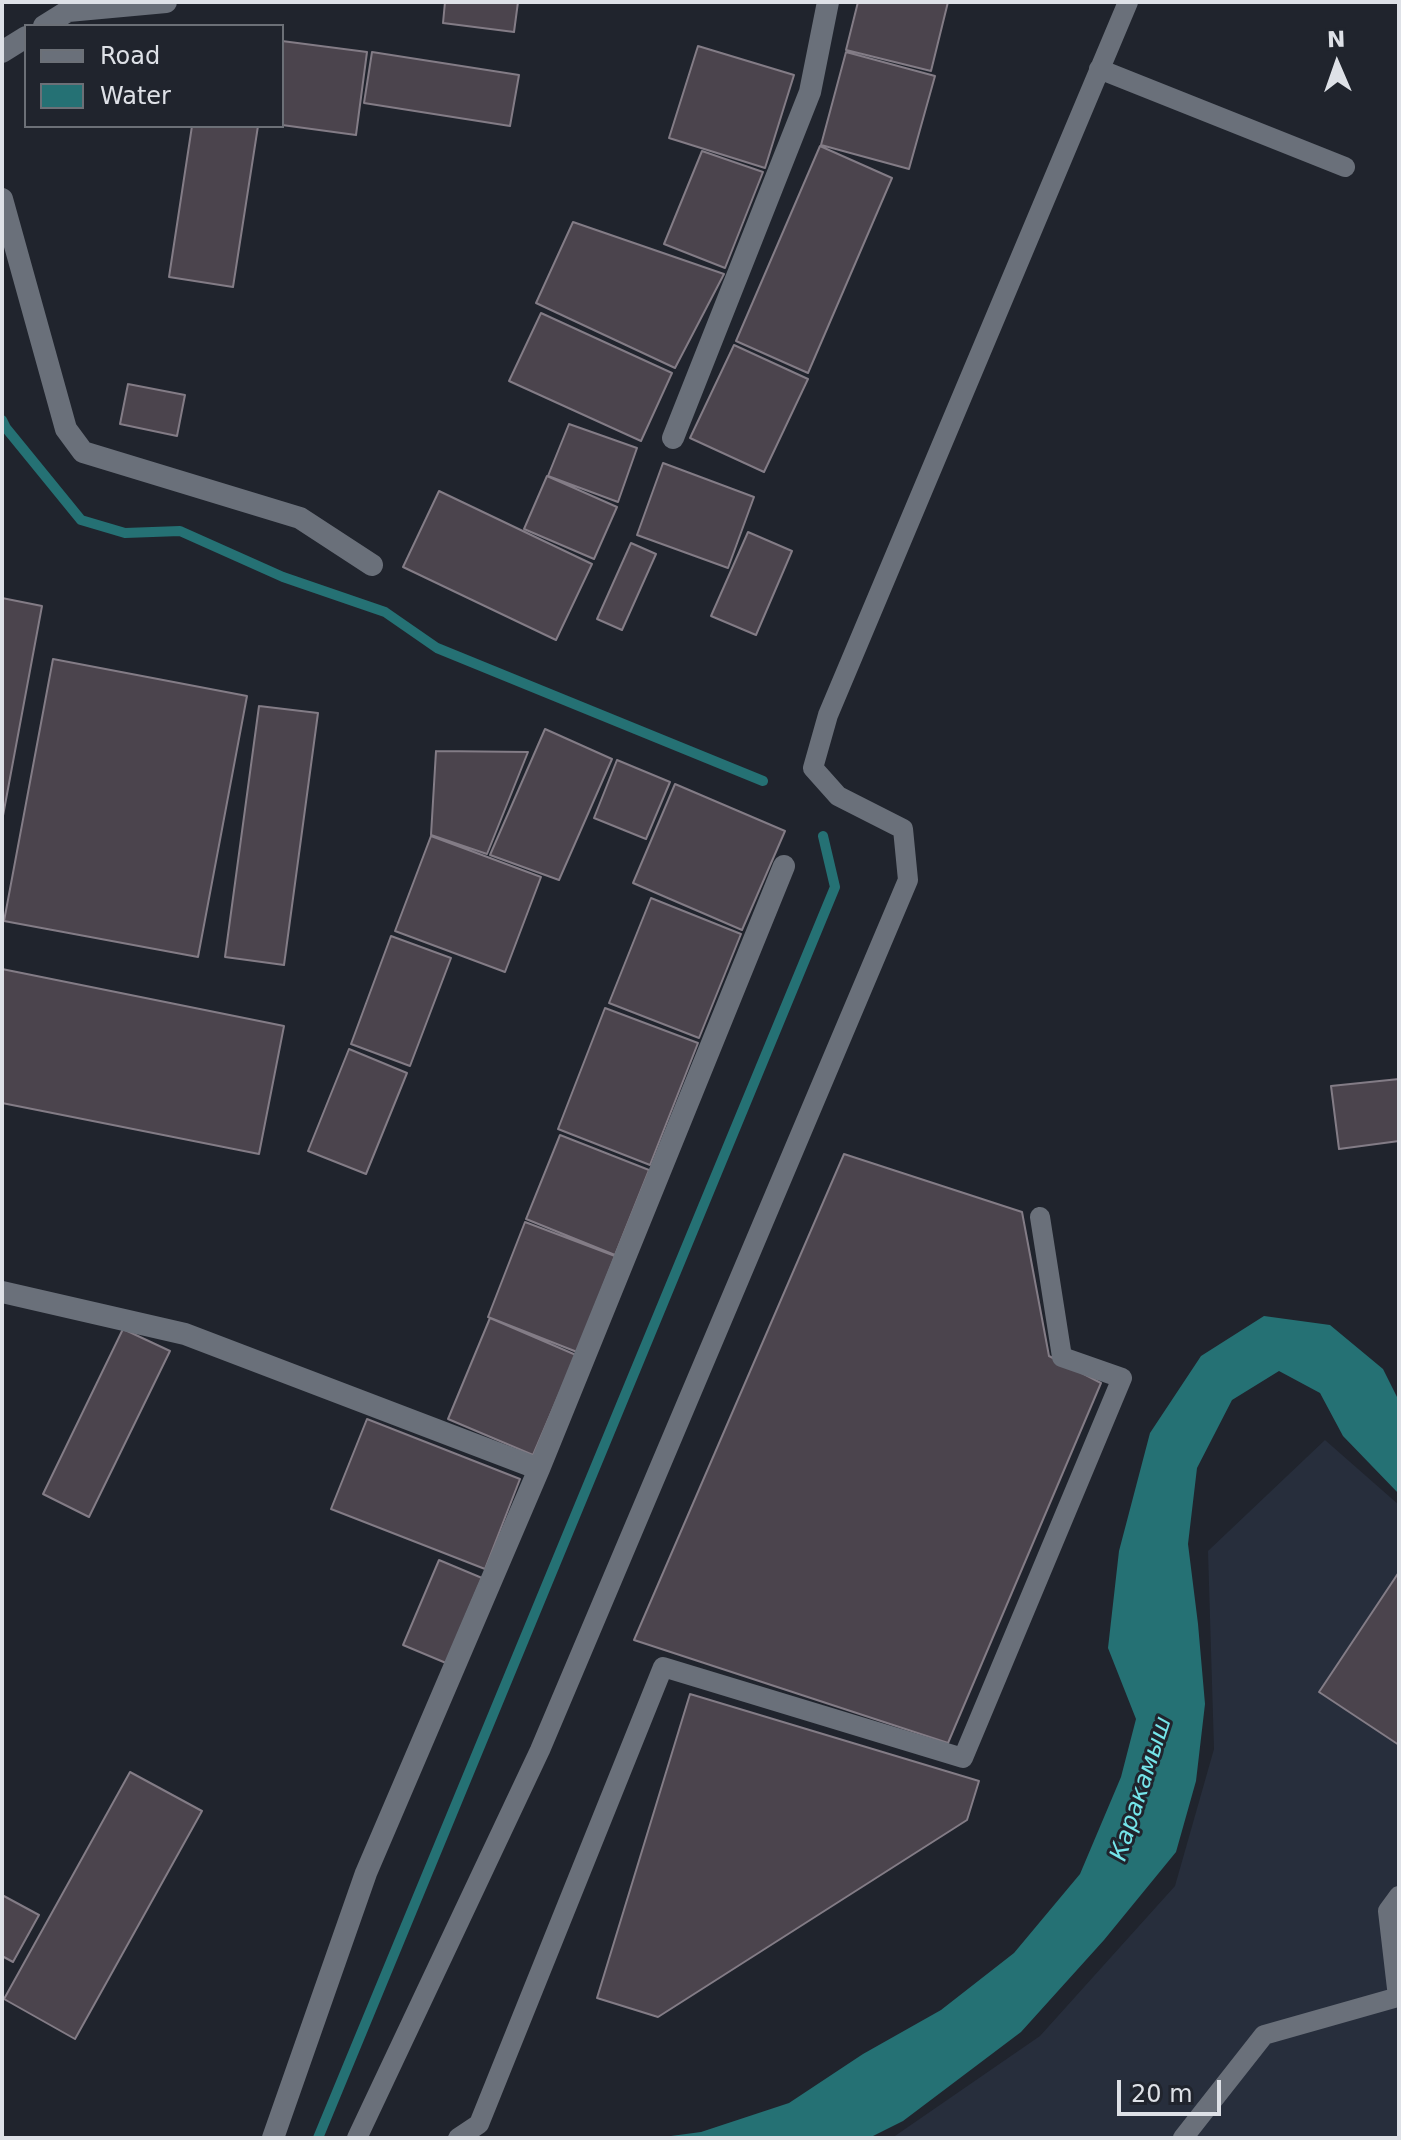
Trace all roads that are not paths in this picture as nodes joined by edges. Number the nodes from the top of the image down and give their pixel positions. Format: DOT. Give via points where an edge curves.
graph roads {
  1 [pos="166,2"];
  2 [pos="828,2"];
  3 [pos="1128,2"];
  4 [pos="47,24"];
  5 [pos="24,38"];
  6 [pos="2,52"];
  7 [pos="1099,69"];
  8 [pos="1345,167"];
  9 [pos="2,199"];
  10 [pos="673,438"];
  11 [pos="372,565"];
  12 [pos="784,866"];
  13 [pos="1040,1217"];
  14 [pos="2,1292"];
  15 [pos="539,1469"];
  16 [pos="1399,1896"];
  17 [pos="273,2138"];
  18 [pos="357,2138"];
  19 [pos="458,2138"];
  20 [pos="1183,2138"];
  1 -- 4 [label="street" via="68,11"];
  2 -- 10 [label="street" via="810,92"];
  3 -- 7 [label="lane"];
  5 -- 6 [label="street"];
  7 -- 8 [label="lane"];
  7 -- 18 [label="lane" via="828,715 813,768 838,796 903,829 908,880 540,1750"];
  9 -- 11 [label="street" via="66,429 83,452 300,518"];
  12 -- 15 [label="street"];
  13 -- 19 [label="lane" via="1062,1357 1122,1378 963,1758 663,1667 479,2124"];
  14 -- 15 [label="street" via="185,1334"];
  15 -- 17 [label="street" via="366,1873"];
  16 -- 20 [label="lane" via="1388,1911 1398,1997 1264,2035"];
}
